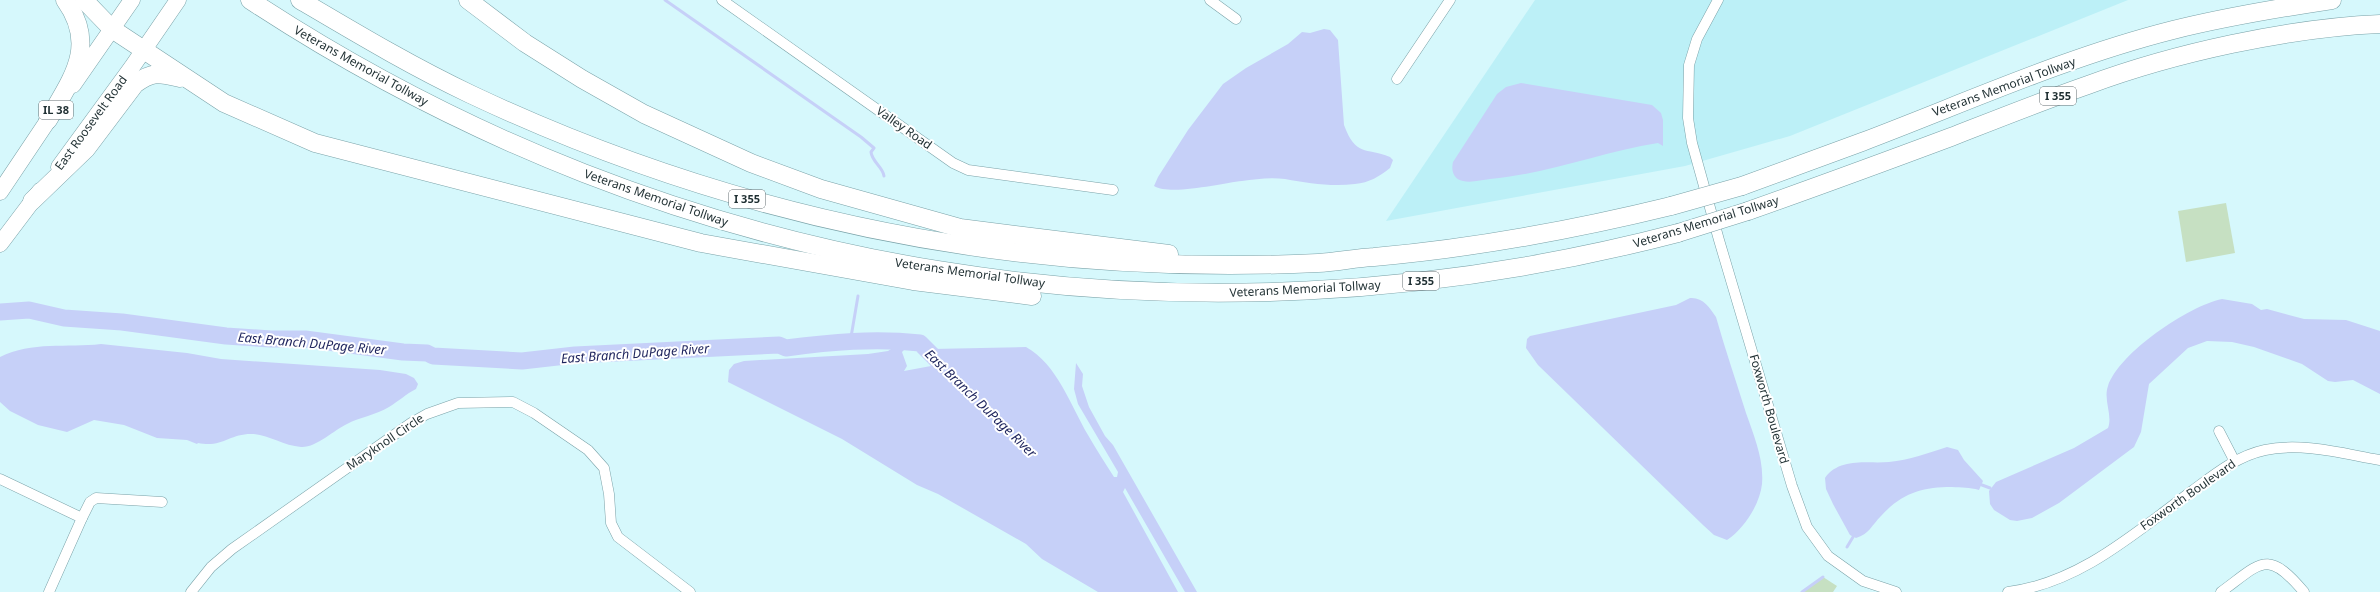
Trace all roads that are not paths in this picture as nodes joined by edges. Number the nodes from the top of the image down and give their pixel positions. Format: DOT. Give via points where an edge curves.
graph roads {
  1 [pos="65,0"];
  2 [pos="84,0"];
  3 [pos="132,0"];
  4 [pos="178,0"];
  5 [pos="250,0"];
  6 [pos="300,0"];
  7 [pos="468,0"];
  8 [pos="722,0"];
  9 [pos="1210,0"];
  10 [pos="1450,0"];
  11 [pos="1718,0"];
  12 [pos="2332,0"];
  13 [pos="1236,19"];
  14 [pos="2380,24"];
  15 [pos="112,29"];
  16 [pos="145,50"];
  17 [pos="1397,79"];
  18 [pos="188,80"];
  19 [pos="48,120"];
  20 [pos="1113,190"];
  21 [pos="0,192"];
  22 [pos="32,201"];
  23 [pos="0,244"];
  24 [pos="1232,265"];
  25 [pos="1160,292"];
  26 [pos="2219,431"];
  27 [pos="2234,460"];
  28 [pos="2380,460"];
  29 [pos="0,479"];
  30 [pos="162,502"];
  31 [pos="82,518"];
  32 [pos="49,592"];
  33 [pos="191,592"];
  34 [pos="690,592"];
  35 [pos="1896,592"];
  36 [pos="2013,592"];
  37 [pos="2221,592"];
  38 [pos="2304,592"];
  1 -- 19 [label="highway" via="76,17 81,37 81,54 76,70"];
  2 -- 15 [label="highway"];
  3 -- 15 [label="main road, IL 38"];
  4 -- 16 [label="main road, East Roosevelt Road / IL 38"];
  5 -- 25 [label="highway, Veterans Memorial Tollway / I 355" via="327,49 457,119 612,184 710,218 821,248 921,268 1018,282"];
  6 -- 24 [label="highway, Veterans Memorial Tollway / I 355" via="443,80 573,140 671,176 770,206 892,234 997,251 1110,262"];
  7 -- 24 [label="highway" via="525,43 644,114 751,163 821,189 960,228 1208,259"];
  8 -- 20 [label="street, Valley Road" via="953,163 968,170"];
  9 -- 13 [label="street"];
  10 -- 17 [label="street"];
  11 -- 35 [label="street, Foxworth Boulevard" via="1697,39 1687,79 1688,118 1703,181 1792,486 1807,527 1836,564 1863,581"];
  12 -- 24 [label="highway, Veterans Memorial Tollway / I 355, bridge" via="2172,30 2093,54 2036,73 1742,186 1671,206 1553,233 1414,253 1322,263"];
  14 -- 25 [label="highway, Veterans Memorial Tollway / I 355, bridge" via="2312,31 2235,44 2162,62 2089,84 1860,172 1748,210 1678,233 1561,260 1422,281 1308,291"];
  15 -- 16 [label="highway"];
  15 -- 19 [label="main road, IL 38"];
  16 -- 18 [label="highway"];
  16 -- 22 [label="main road, East Roosevelt Road / IL 38"];
  18 -- 22 [label="highway" via="158,72 135,84 86,149"];
  18 -- 25 [label="highway" via="224,103 315,143 701,243 913,281 1019,295 1132,301"];
  19 -- 21 [label="main road, IL 38"];
  22 -- 23 [label="main road, East Roosevelt Road / IL 38"];
  26 -- 27 [label="street"];
  27 -- 28 [label="street, Foxworth Boulevard" via="2266,449 2297,448"];
  27 -- 36 [label="street, Foxworth Boulevard" via="2096,560 2059,579"];
  29 -- 31 [label="street"];
  30 -- 31 [label="street" via="96,498 90,502"];
  31 -- 32 [label="street"];
  33 -- 34 [label="street, Maryknoll Circle" via="211,567 232,549 411,423 438,409 458,403 480,401 513,402 588,450 604,468 611,523 618,537"];
  37 -- 38 [label="street" via="2263,563 2282,568"];
}
